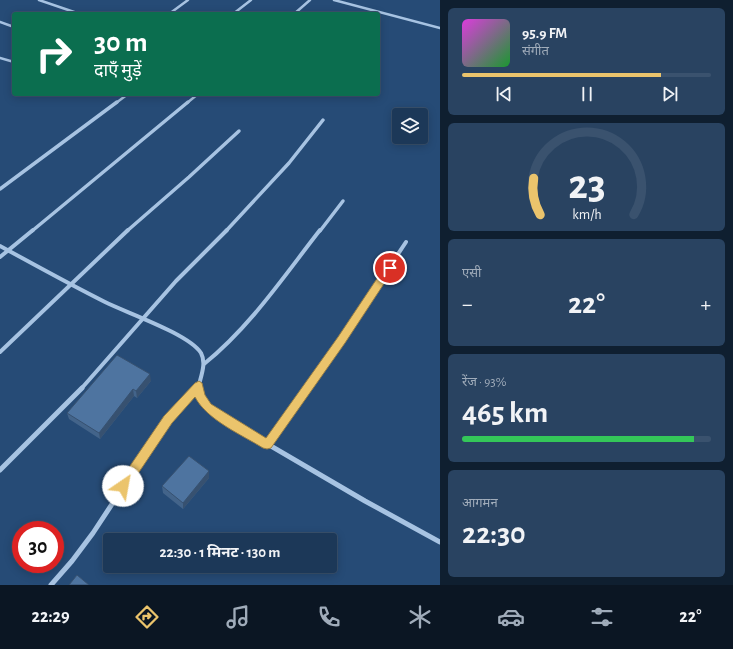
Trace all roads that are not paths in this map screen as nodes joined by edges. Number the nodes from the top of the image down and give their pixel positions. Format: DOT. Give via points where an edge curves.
graph roads {
  1 [pos="39,0"];
  2 [pos="188,0"];
  3 [pos="251,0"];
  4 [pos="310,0"];
  5 [pos="334,0"];
  6 [pos="74,12"];
  7 [pos="172,12"];
  8 [pos="236,12"];
  9 [pos="296,12"];
  10 [pos="379,12"];
  11 [pos="380,12"];
  12 [pos="0,22"];
  13 [pos="12,26"];
  14 [pos="440,28"];
  15 [pos="0,58"];
  16 [pos="12,61"];
  17 [pos="125,96"];
  18 [pos="196,96"];
  19 [pos="324,120"];
  20 [pos="239,131"];
  21 [pos="0,189"];
  22 [pos="343,201"];
  23 [pos="406,242"];
  24 [pos="0,246"];
  25 [pos="8,251"];
  26 [pos="0,257"];
  27 [pos="71,285"];
  28 [pos="141,319"];
  29 [pos="0,352"];
  30 [pos="204,364"];
  31 [pos="199,386"];
  32 [pos="267,444"];
  33 [pos="0,470"];
  34 [pos="440,542"];
  35 [pos="52,585"];
  1 -- 6 [label="street"];
  2 -- 7 [label="street"];
  3 -- 8 [label="street"];
  4 -- 9 [label="street"];
  5 -- 10 [label="street"];
  11 -- 14 [label="street"];
  12 -- 13 [label="street"];
  15 -- 16 [label="street"];
  17 -- 21 [label="street"];
  18 -- 25 [label="street"];
  19 -- 28 [label="street" via="307,144 274,181"];
  20 -- 27 [label="street" via="125,232"];
  22 -- 30 [label="street" via="240,332"];
  23 -- 32 [label="street"];
  24 -- 25 [label="street"];
  25 -- 26 [label="street"];
  25 -- 27 [label="street"];
  27 -- 28 [label="street"];
  27 -- 29 [label="street"];
  28 -- 30 [label="street" via="186,340 202,354"];
  28 -- 33 [label="street" via="63,408"];
  30 -- 31 [label="street"];
  31 -- 32 [label="street" via="200,396 208,407"];
  31 -- 35 [label="street" via="168,420 93,533"];
  32 -- 34 [label="street"];
}
